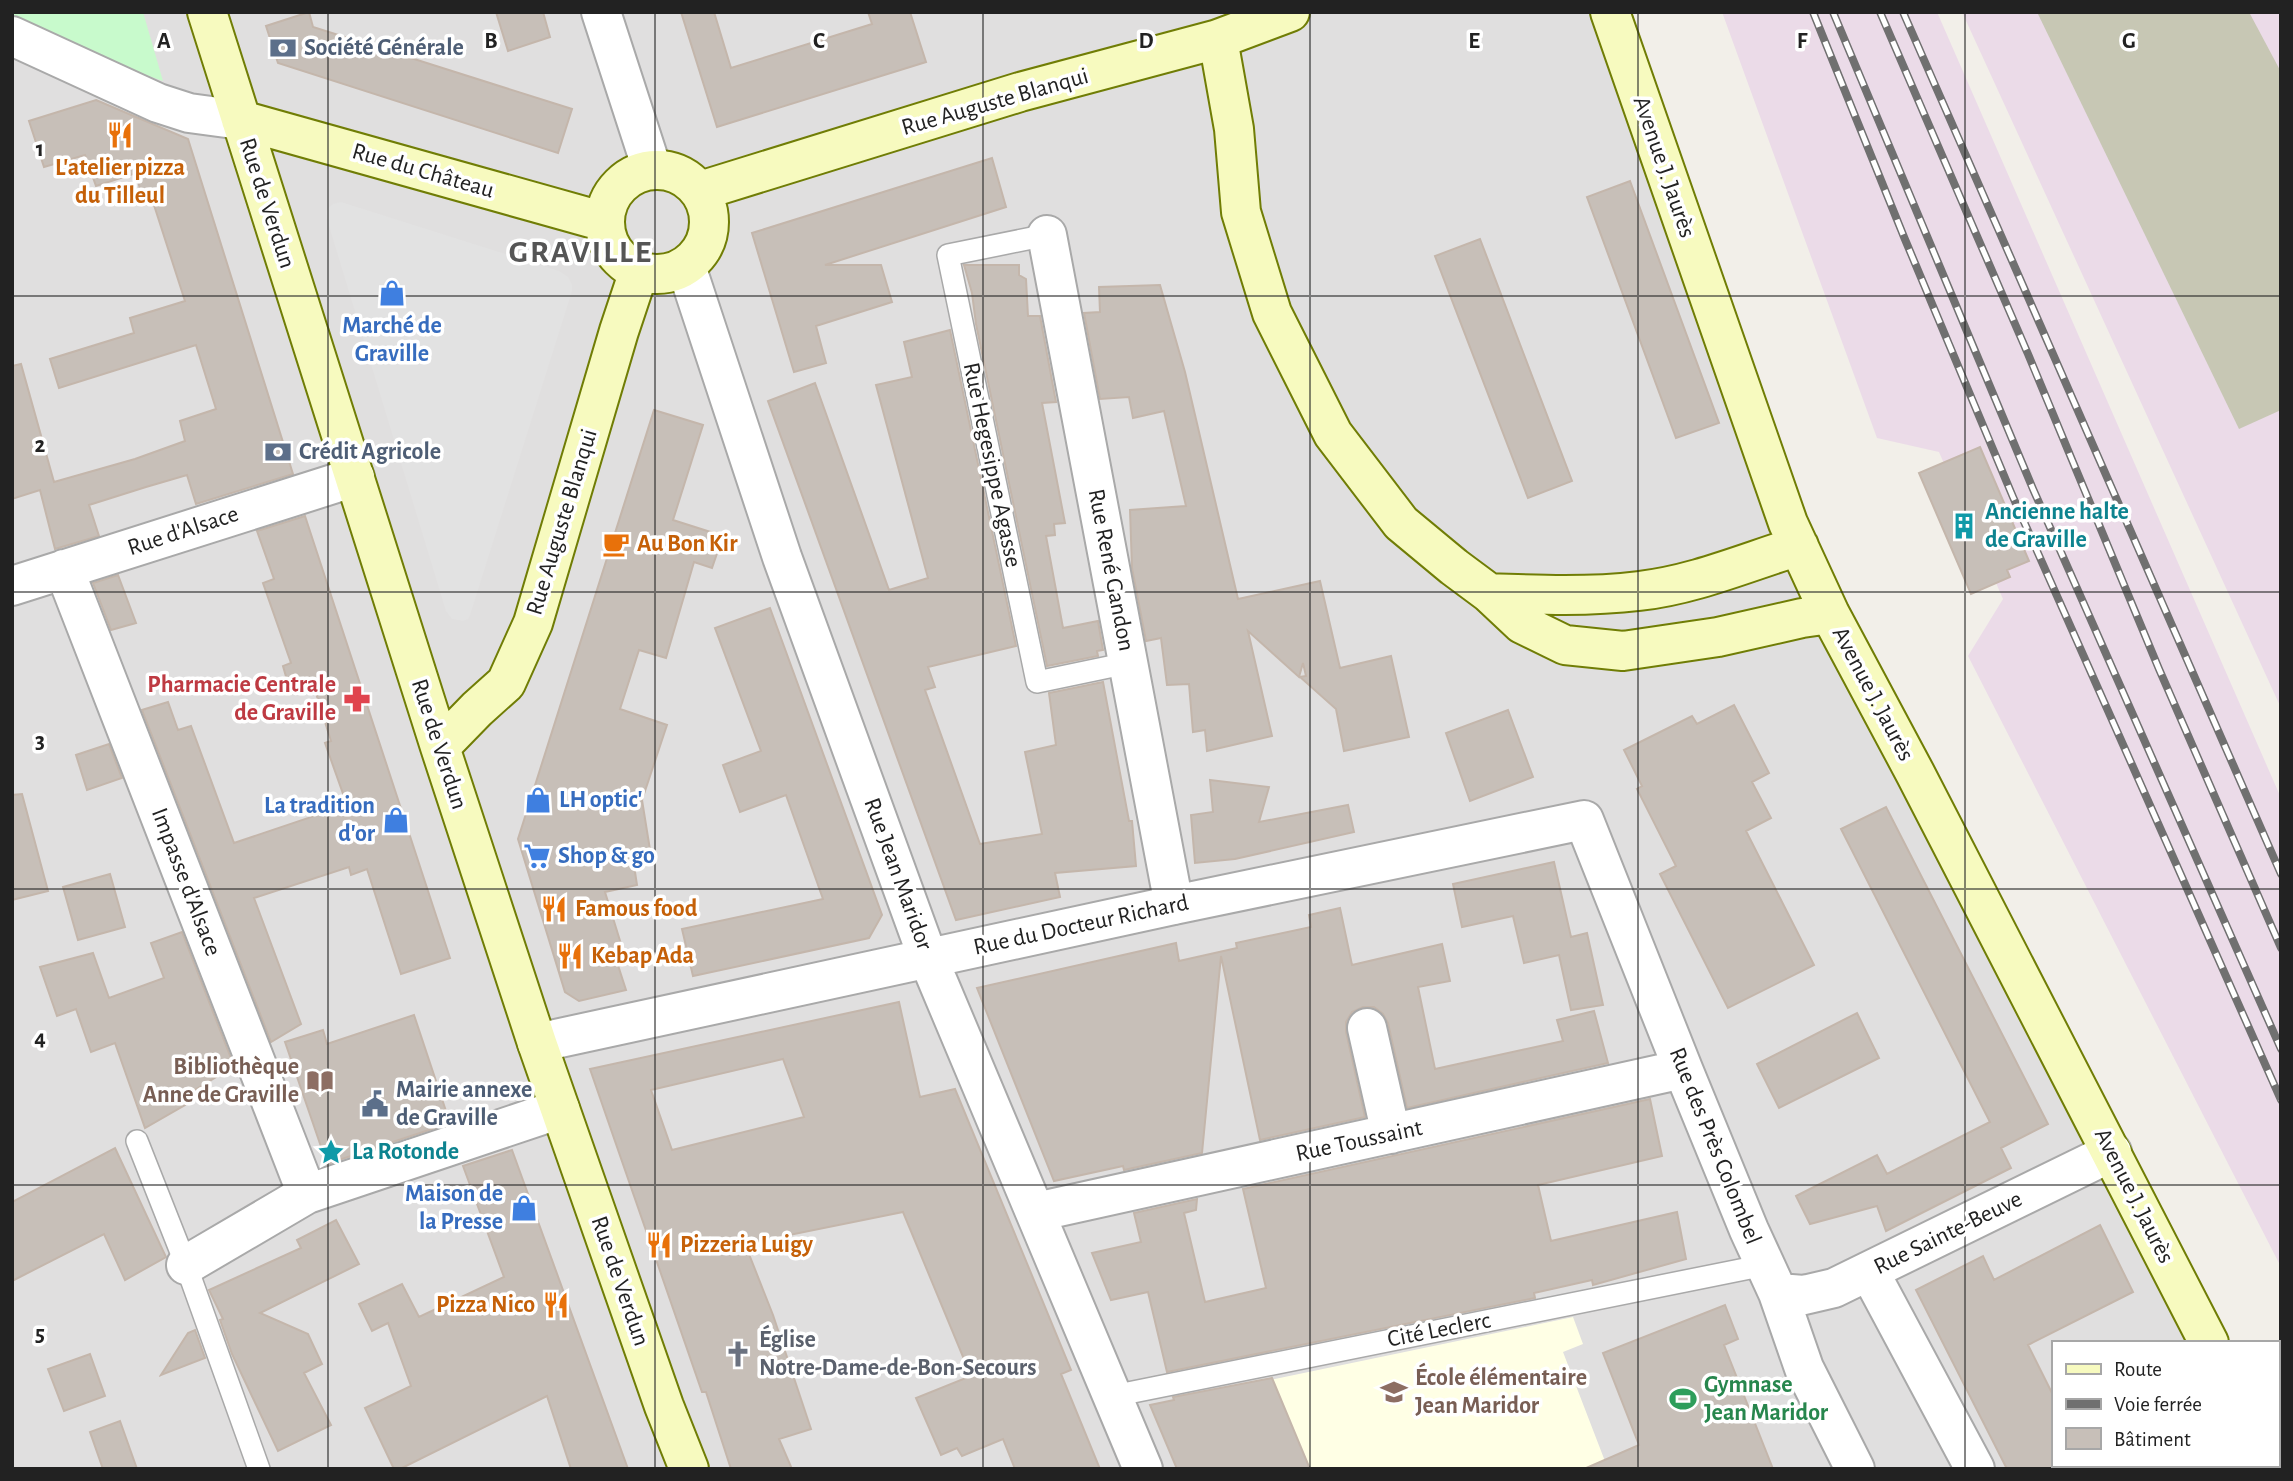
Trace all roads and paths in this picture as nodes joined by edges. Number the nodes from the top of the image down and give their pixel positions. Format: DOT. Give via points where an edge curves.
graph roads {
  1 [pos="207,12"];
  2 [pos="601,12"];
  3 [pos="1290,12"];
  4 [pos="1610,12"];
  5 [pos="12,36"];
  6 [pos="1218,38"];
  7 [pos="241,120"];
  8 [pos="652,169"];
  9 [pos="700,191"];
  10 [pos="605,222"];
  11 [pos="1046,235"];
  12 [pos="686,266"];
  13 [pos="639,271"];
  14 [pos="355,477"];
  15 [pos="1799,546"];
  16 [pos="64,569"];
  17 [pos="12,586"];
  18 [pos="1489,593"];
  19 [pos="1830,614"];
  20 [pos="1128,663"];
  21 [pos="440,747"];
  22 [pos="1584,820"];
  23 [pos="1174,905"];
  24 [pos="928,958"];
  25 [pos="1367,1028"];
  26 [pos="537,1043"];
  27 [pos="1683,1069"];
  28 [pos="560,1110"];
  29 [pos="1391,1134"];
  30 [pos="137,1141"];
  31 [pos="2112,1152"];
  32 [pos="307,1194"];
  33 [pos="1035,1212"];
  34 [pos="186,1265"];
  35 [pos="1869,1271"];
  36 [pos="1772,1279"];
  37 [pos="2208,1341"];
  38 [pos="1113,1396"];
  39 [pos="259,1469"];
  40 [pos="689,1469"];
  41 [pos="1143,1469"];
  42 [pos="1855,1469"];
  43 [pos="1975,1469"];
  1 -- 7 [label="street, Rue de Verdun"];
  2 -- 8 [label="street"];
  3 -- 6 [label="street, Rue Auguste Blanqui"];
  4 -- 15 [label="street, Avenue J. Jaurès"];
  5 -- 7 [label="street" via="158,103 189,113"];
  6 -- 9 [label="street, Rue Auguste Blanqui" via="1020,92"];
  6 -- 18 [label="street" via="1234,129 1241,212 1272,313 1333,434 1401,523"];
  7 -- 10 [label="street, Rue du Château"];
  7 -- 14 [label="street, Rue de Verdun"];
  8 -- 9 [label="street" via="684,176"];
  8 -- 10 [label="street" via="619,186"];
  9 -- 12 [label="street" via="710,224 698,255"];
  10 -- 13 [label="street" via="611,246"];
  11 -- 20 [label="street, Rue René Gandon"];
  11 -- 20 [label="lane, Rue Hegesippe Agasse" via="948,255 1037,682"];
  12 -- 13 [label="street" via="663,274"];
  12 -- 24 [label="street, Rue Jean Maridor" via="782,557"];
  13 -- 21 [label="street, Rue Auguste Blanqui" via="533,623 506,683"];
  14 -- 16 [label="street, Rue d'Alsace"];
  14 -- 21 [label="street, Rue de Verdun"];
  15 -- 18 [label="street" via="1640,591"];
  15 -- 19 [label="street, Avenue J. Jaurès"];
  16 -- 17 [label="street, Rue d'Alsace"];
  16 -- 32 [label="street, Impasse d'Alsace"];
  18 -- 19 [label="street" via="1522,624 1565,645 1623,651"];
  19 -- 31 [label="street, Avenue J. Jaurès"];
  20 -- 23 [label="street, Rue René Gandon"];
  21 -- 26 [label="street, Rue de Verdun"];
  22 -- 23 [label="street, Rue du Docteur Richard"];
  22 -- 27 [label="street, Rue des Près Colombel"];
  23 -- 24 [label="street, Rue du Docteur Richard"];
  24 -- 26 [label="street, Rue du Docteur Richard"];
  24 -- 33 [label="street, Rue Jean Maridor"];
  25 -- 29 [label="street"];
  26 -- 28 [label="street, Rue de Verdun"];
  27 -- 29 [label="street, Rue Toussaint"];
  27 -- 36 [label="street, Rue des Près Colombel"];
  28 -- 32 [label="street"];
  28 -- 40 [label="street, Rue de Verdun"];
  29 -- 33 [label="street, Rue Toussaint"];
  30 -- 34 [label="lane"];
  31 -- 35 [label="street, Rue Sainte-Beuve"];
  31 -- 37 [label="street, Avenue J. Jaurès"];
  32 -- 34 [label="street"];
  33 -- 38 [label="street, Rue Jean Maridor"];
  34 -- 39 [label="lane"];
  35 -- 36 [label="street, Rue Sainte-Beuve" via="1834,1288 1804,1295"];
  35 -- 43 [label="street"];
  36 -- 38 [label="lane, Cité Leclerc"];
  36 -- 42 [label="street, Rue des Près Colombel" via="1804,1368"];
  38 -- 41 [label="street, Rue Jean Maridor"];
}
